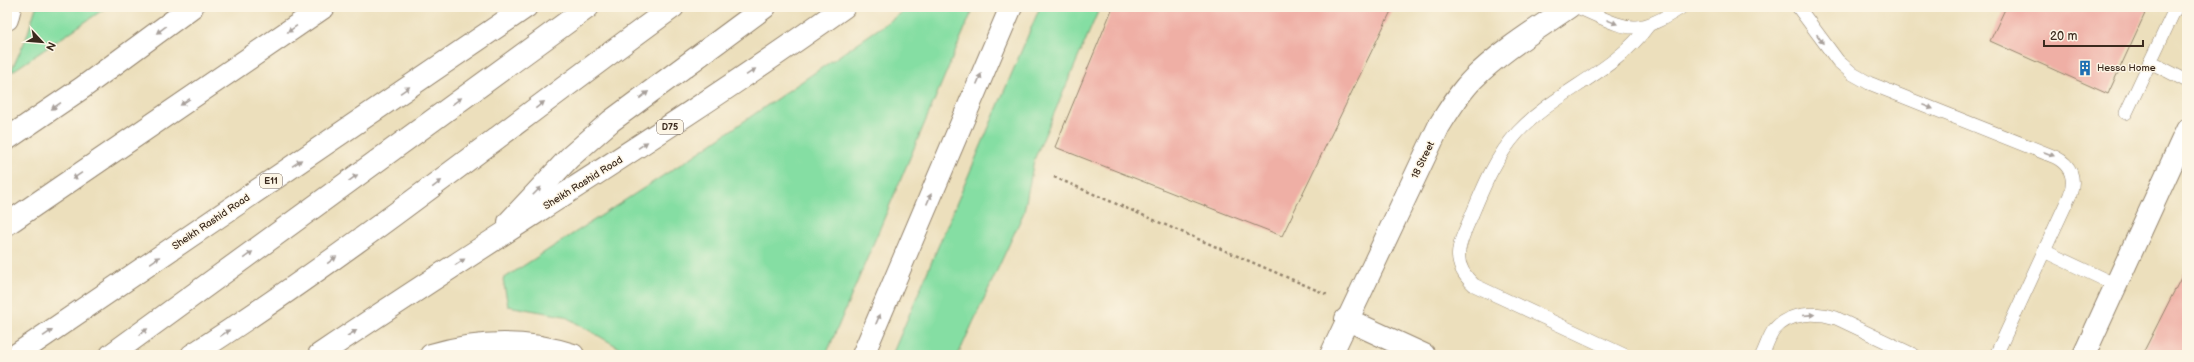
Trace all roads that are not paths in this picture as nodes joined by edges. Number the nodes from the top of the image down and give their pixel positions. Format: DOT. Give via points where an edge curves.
graph roads {
  1 [pos="10,7"];
  2 [pos="192,7"];
  3 [pos="324,7"];
  4 [pos="526,7"];
  5 [pos="588,7"];
  6 [pos="673,7"];
  7 [pos="766,7"];
  8 [pos="844,7"];
  9 [pos="1011,7"];
  10 [pos="1568,7"];
  11 [pos="1576,7"];
  12 [pos="1682,7"];
  13 [pos="1798,7"];
  14 [pos="2176,7"];
  15 [pos="7,19"];
  16 [pos="1648,26"];
  17 [pos="2150,62"];
  18 [pos="2187,80"];
  19 [pos="2126,113"];
  20 [pos="2187,130"];
  21 [pos="7,140"];
  22 [pos="7,224"];
  23 [pos="492,241"];
  24 [pos="2044,251"];
  25 [pos="2116,285"];
  26 [pos="1346,319"];
  27 [pos="16,355"];
  28 [pos="111,355"];
  29 [pos="192,355"];
  30 [pos="319,355"];
  31 [pos="431,355"];
  32 [pos="573,355"];
  33 [pos="863,355"];
  34 [pos="1331,355"];
  35 [pos="1424,355"];
  36 [pos="1624,355"];
  37 [pos="1762,355"];
  38 [pos="1914,355"];
  39 [pos="1996,355"];
  40 [pos="2084,355"];
  1 -- 15 [label="main road"];
  2 -- 21 [label="main road, one-way"];
  3 -- 22 [label="main road, one-way"];
  27 -- 4 [label="main road, Sheikh Rashid Road / E11, one-way"];
  28 -- 5 [label="main road, one-way"];
  29 -- 6 [label="main road, one-way" via="302,281 428,190"];
  23 -- 7 [label="main road, one-way" via="529,198 611,121"];
  23 -- 8 [label="main road, Sheikh Rashid Road / D75, one-way" via="637,149"];
  33 -- 9 [label="main road, one-way"];
  10 -- 26 [label="main road, 18 Street" via="1492,61 1454,102 1439,126"];
  11 -- 16 [label="lane, one-way" via="1627,27"];
  12 -- 16 [label="lane"];
  13 -- 24 [label="lane, one-way" via="1838,61 1864,80 2055,157 2068,166 2072,172 2073,188"];
  14 -- 17 [label="lane"];
  16 -- 36 [label="lane" via="1622,54 1537,115 1503,150 1482,191 1459,248 1459,265 1474,285"];
  17 -- 18 [label="lane"];
  17 -- 19 [label="lane"];
  20 -- 25 [label="main road"];
  30 -- 23 [label="main road, Sheikh Rashid Road / D75, one-way"];
  24 -- 25 [label="lane"];
  24 -- 39 [label="lane"];
  25 -- 40 [label="main road"];
  26 -- 34 [label="main road, 18 Street"];
  26 -- 35 [label="main road"];
  31 -- 32 [label="main road" via="476,345 506,344 544,347"];
  37 -- 38 [label="lane, one-way" via="1774,329 1785,321 1797,316 1823,314"];
}
